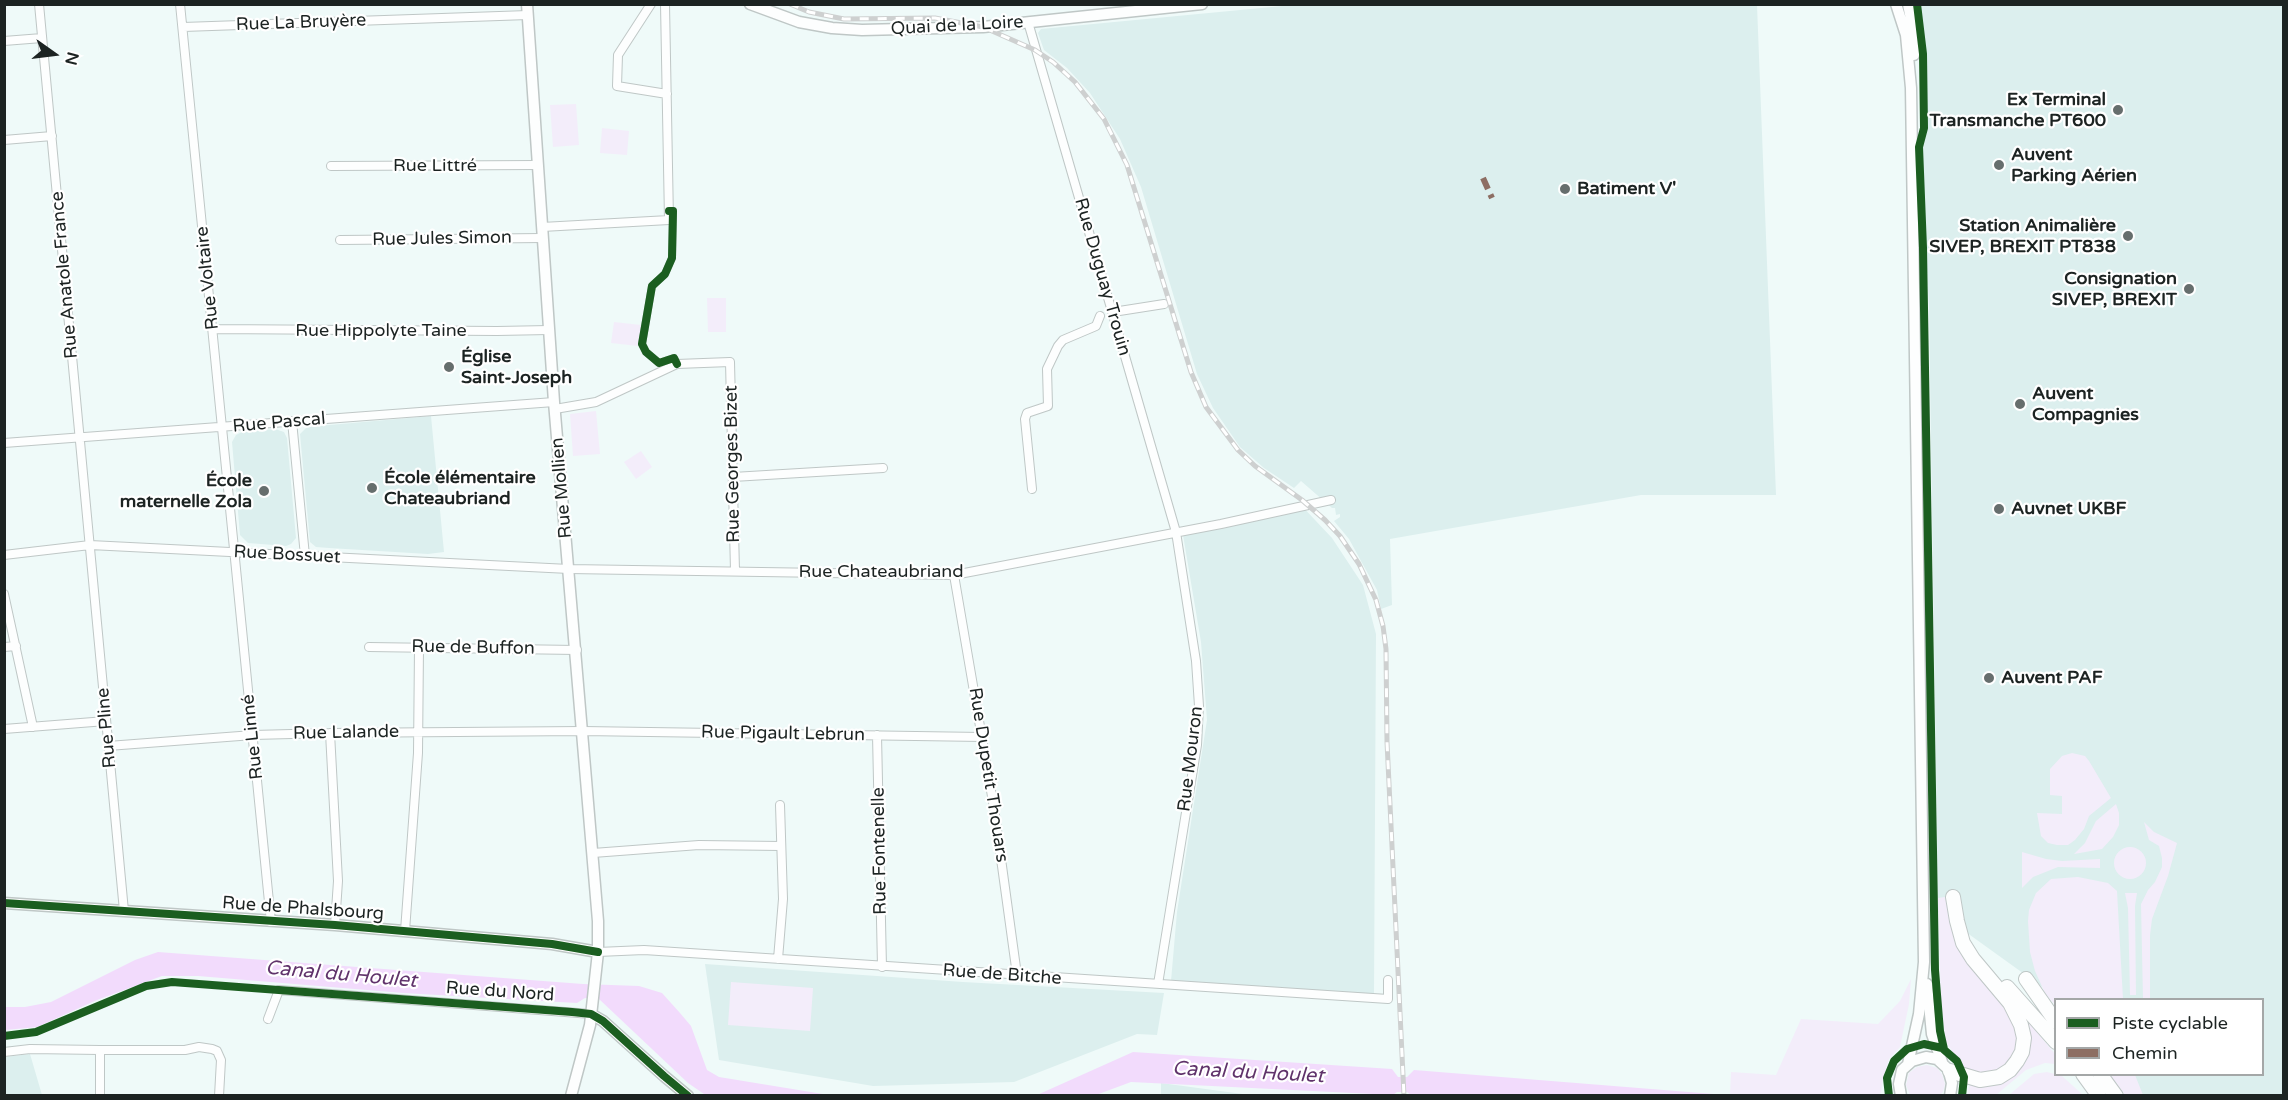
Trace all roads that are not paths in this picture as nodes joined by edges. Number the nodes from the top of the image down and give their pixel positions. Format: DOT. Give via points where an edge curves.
graph roads {
  1 [pos="39,4"];
  2 [pos="180,4"];
  3 [pos="651,4"];
  4 [pos="665,4"];
  5 [pos="750,4"];
  6 [pos="1202,4"];
  7 [pos="1896,4"];
  8 [pos="1908,4"];
  9 [pos="528,10"];
  10 [pos="1028,22"];
  11 [pos="183,27"];
  12 [pos="42,38"];
  13 [pos="4,41"];
  14 [pos="1911,88"];
  15 [pos="667,94"];
  16 [pos="52,136"];
  17 [pos="4,140"];
  18 [pos="538,165"];
  19 [pos="331,166"];
  20 [pos="669,215"];
  21 [pos="542,233"];
  22 [pos="340,240"];
  23 [pos="1164,304"];
  24 [pos="1113,312"];
  25 [pos="1100,316"];
  26 [pos="213,329"];
  27 [pos="549,330"];
  28 [pos="676,364"];
  29 [pos="554,405"];
  30 [pos="292,421"];
  31 [pos="222,428"];
  32 [pos="80,438"];
  33 [pos="4,443"];
  34 [pos="883,468"];
  35 [pos="733,477"];
  36 [pos="1032,489"];
  37 [pos="1331,500"];
  38 [pos="1176,532"];
  39 [pos="90,545"];
  40 [pos="235,552"];
  41 [pos="4,555"];
  42 [pos="305,556"];
  43 [pos="569,569"];
  44 [pos="735,571"];
  45 [pos="954,575"];
  46 [pos="4,594"];
  47 [pos="16,646"];
  48 [pos="369,647"];
  49 [pos="4,648"];
  50 [pos="419,648"];
  51 [pos="577,650"];
  52 [pos="106,722"];
  53 [pos="33,727"];
  54 [pos="4,729"];
  55 [pos="419,732"];
  56 [pos="583,732"];
  57 [pos="330,733"];
  58 [pos="253,735"];
  59 [pos="877,735"];
  60 [pos="982,736"];
  61 [pos="108,746"];
  62 [pos="780,805"];
  63 [pos="781,846"];
  64 [pos="593,853"];
  65 [pos="4,903"];
  66 [pos="124,911"];
  67 [pos="271,922"];
  68 [pos="334,926"];
  69 [pos="405,931"];
  70 [pos="598,952"];
  71 [pos="778,959"];
  72 [pos="1924,962"];
  73 [pos="882,967"];
  74 [pos="1017,975"];
  75 [pos="2026,978"];
  76 [pos="1388,980"];
  77 [pos="1158,984"];
  78 [pos="591,1014"];
  79 [pos="268,1019"];
  80 [pos="2054,1020"];
  81 [pos="2054,1041"];
  82 [pos="100,1050"];
  83 [pos="4,1052"];
  84 [pos="1908,1064"];
  85 [pos="1946,1067"];
  86 [pos="2085,1076"];
  87 [pos="2102,1076"];
  88 [pos="1899,1081"];
  89 [pos="1953,1092"];
  90 [pos="100,1095"];
  91 [pos="219,1095"];
  92 [pos="571,1095"];
  93 [pos="688,1095"];
  94 [pos="1889,1095"];
  95 [pos="1902,1095"];
  96 [pos="2099,1095"];
  97 [pos="2116,1095"];
  1 -- 12 [label="street, Rue Anatole France"];
  2 -- 11 [label="street, Rue Voltaire"];
  3 -- 15 [label="street" via="618,55 617,86"];
  4 -- 15 [label="street"];
  5 -- 10 [label="street, Quai de la Loire" via="799,22 847,30 961,28"];
  6 -- 10 [label="street, Quai de la Loire"];
  7 -- 14 [label="street" via="1906,35"];
  8 -- 14 [label="street" via="1915,46"];
  9 -- 11 [label="street, Rue La Bruyère"];
  9 -- 18 [label="street, Rue Mollien"];
  10 -- 24 [label="street, Rue Duguay Trouin"];
  11 -- 26 [label="street, Rue Voltaire"];
  12 -- 13 [label="street"];
  12 -- 16 [label="street, Rue Anatole France"];
  14 -- 72 [label="street"];
  15 -- 20 [label="street"];
  16 -- 17 [label="street"];
  16 -- 32 [label="street, Rue Anatole France"];
  18 -- 19 [label="street, Rue Littré"];
  18 -- 21 [label="street, Rue Mollien"];
  20 -- 21 [label="street, Rue Jules Simon"];
  20 -- 28 [label="street" via="674,212 672,258 665,274 652,286 642,344 659,363 674,358"];
  21 -- 22 [label="street, Rue Jules Simon"];
  21 -- 27 [label="street, Rue Mollien"];
  23 -- 24 [label="street"];
  24 -- 38 [label="street, Rue Duguay Trouin"];
  25 -- 36 [label="street" via="1096,326 1058,346 1047,369 1048,406 1027,413"];
  26 -- 27 [label="street, Rue Hippolyte Taine"];
  26 -- 31 [label="street, Rue Voltaire"];
  27 -- 29 [label="street, Rue Mollien"];
  28 -- 29 [label="street, Rue Georges Bizet" via="596,402"];
  28 -- 35 [label="street, Rue Georges Bizet" via="730,362"];
  29 -- 30 [label="street, Rue Pascal"];
  29 -- 43 [label="street, Rue Mollien"];
  30 -- 31 [label="street, Rue Pascal"];
  30 -- 42 [label="street"];
  31 -- 32 [label="street, Rue Pascal"];
  31 -- 40 [label="street, Rue Voltaire"];
  32 -- 33 [label="street, Rue Pascal"];
  32 -- 39 [label="street, Rue Anatole France"];
  34 -- 35 [label="street"];
  35 -- 44 [label="street, Rue Georges Bizet"];
  37 -- 38 [label="street, Rue Chateaubriand"];
  38 -- 45 [label="street, Rue Chateaubriand"];
  38 -- 77 [label="street, Rue Mouron" via="1196,661 1198,721"];
  39 -- 40 [label="street, Rue Bossuet"];
  39 -- 41 [label="street, Rue Bossuet"];
  39 -- 52 [label="street, Rue Pline"];
  40 -- 42 [label="street, Rue Bossuet"];
  40 -- 58 [label="street, Rue Linné"];
  42 -- 43 [label="street, Rue Bossuet"];
  43 -- 44 [label="street, Rue Chateaubriand"];
  43 -- 51 [label="street, Rue Mollien"];
  44 -- 45 [label="street, Rue Chateaubriand"];
  45 -- 60 [label="street, Rue Dupetit Thouars"];
  46 -- 47 [label="street"];
  47 -- 49 [label="street"];
  47 -- 53 [label="street"];
  48 -- 50 [label="street, Rue de Buffon"];
  50 -- 51 [label="street, Rue de Buffon"];
  50 -- 55 [label="street"];
  51 -- 56 [label="street, Rue Mollien"];
  52 -- 53 [label="street"];
  52 -- 61 [label="street, Rue Pline"];
  53 -- 54 [label="street"];
  55 -- 56 [label="street, Rue Lalande"];
  55 -- 57 [label="street, Rue Lalande"];
  55 -- 69 [label="street"];
  56 -- 59 [label="street, Rue Pigault Lebrun"];
  56 -- 64 [label="street, Rue Mollien"];
  57 -- 58 [label="street, Rue Lalande"];
  57 -- 68 [label="street" via="338,881"];
  58 -- 61 [label="street, Rue Lalande"];
  58 -- 67 [label="street, Rue Linné"];
  59 -- 60 [label="street, Rue Pigault Lebrun"];
  59 -- 73 [label="street, Rue Fontenelle"];
  60 -- 74 [label="street, Rue Dupetit Thouars"];
  61 -- 66 [label="street, Rue Pline"];
  62 -- 63 [label="street"];
  63 -- 64 [label="street" via="699,845"];
  63 -- 71 [label="street"];
  64 -- 70 [label="street, Rue Mollien"];
  65 -- 66 [label="street, Rue de Phalsbourg"];
  66 -- 67 [label="street, Rue de Phalsbourg"];
  67 -- 68 [label="street, Rue de Phalsbourg"];
  68 -- 69 [label="street, Rue de Phalsbourg"];
  69 -- 70 [label="street, Rue de Phalsbourg"];
  70 -- 71 [label="street, Rue de Bitche" via="634,950"];
  70 -- 78 [label="street, Rue Mollien"];
  71 -- 73 [label="street, Rue de Bitche"];
  72 -- 84 [label="street" via="1919,1014"];
  72 -- 85 [label="street" via="1932,1034"];
  73 -- 74 [label="street, Rue de Bitche"];
  74 -- 77 [label="street, Rue de Bitche"];
  75 -- 80 [label="highway"];
  76 -- 77 [label="street, Rue de Bitche" via="1388,999"];
  78 -- 79 [label="street, Rue du Nord" via="279,990"];
  78 -- 92 [label="street, Rue Mollien"];
  78 -- 93 [label="street" via="603,1020"];
  81 -- 85 [label="highway" via="1971,943 1953,897 1964,942 1973,959 2010,1003 2024,1038 2017,1061 1999,1077 1980,1080"];
  82 -- 83 [label="street"];
  82 -- 90 [label="street"];
  82 -- 91 [label="street" via="212,1049 221,1060"];
  84 -- 85 [label="street" via="1923,1057 1934,1058"];
  84 -- 88 [label="street"];
  85 -- 89 [label="street"];
  86 -- 96 [label="highway"];
  87 -- 97 [label="highway"];
  88 -- 94 [label="street"];
  88 -- 95 [label="street"];
}
